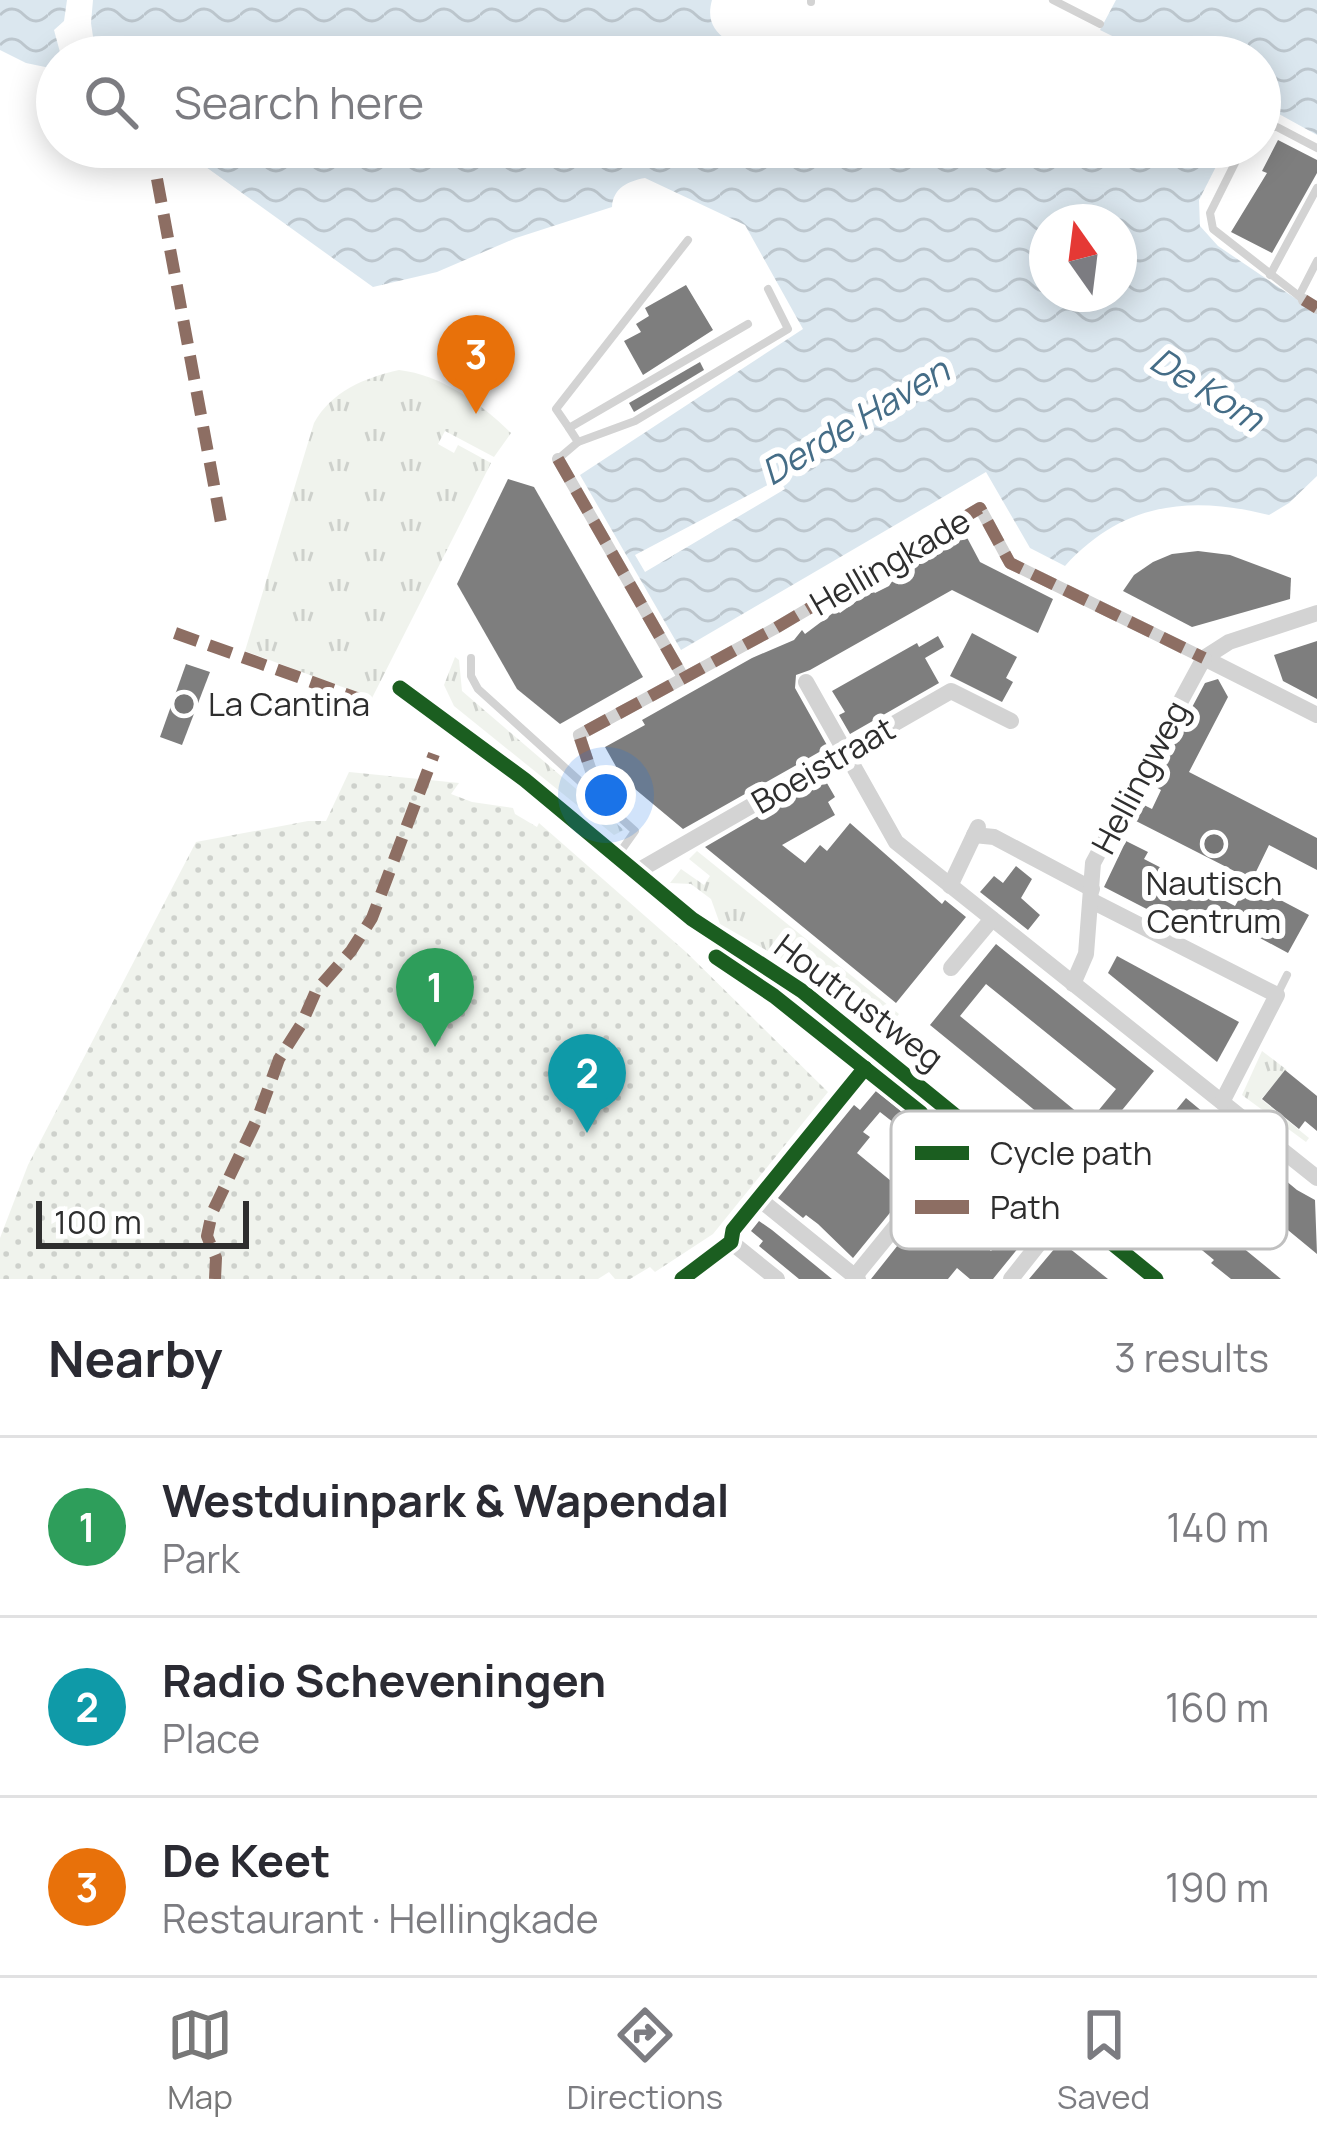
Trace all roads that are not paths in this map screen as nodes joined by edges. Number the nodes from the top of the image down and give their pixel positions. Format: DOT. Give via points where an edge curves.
graph roads {
  1 [pos="1053,0"];
  2 [pos="1100,23"];
  3 [pos="1281,129"];
  4 [pos="1317,148"];
  5 [pos="1232,168"];
  6 [pos="1317,188"];
  7 [pos="688,240"];
  8 [pos="1317,261"];
  9 [pos="1270,274"];
  10 [pos="768,289"];
  11 [pos="1307,301"];
  12 [pos="748,324"];
  13 [pos="568,428"];
  14 [pos="578,442"];
  15 [pos="558,459"];
  16 [pos="1317,613"];
  17 [pos="1247,636"];
  18 [pos="471,658"];
  19 [pos="1204,658"];
  20 [pos="683,677"];
  21 [pos="1245,678"];
  22 [pos="806,682"];
  23 [pos="400,688"];
  24 [pos="1317,715"];
  25 [pos="1011,721"];
  26 [pos="846,752"];
  27 [pos="599,795"];
  28 [pos="617,856"];
  29 [pos="636,872"];
  30 [pos="950,886"];
  31 [pos="1092,895"];
  32 [pos="992,919"];
  33 [pos="951,968"];
  34 [pos="1287,975"];
  35 [pos="1073,984"];
  36 [pos="1277,995"];
  37 [pos="880,1053"];
  38 [pos="1222,1102"];
  39 [pos="951,1111"];
  40 [pos="1233,1111"];
  41 [pos="1287,1154"];
  42 [pos="1317,1178"];
  43 [pos="758,1198"];
  44 [pos="891,1234"];
  45 [pos="1035,1249"];
  46 [pos="1119,1249"];
  47 [pos="856,1278"];
  48 [pos="777,1279"];
  49 [pos="1011,1279"];
  50 [pos="1156,1279"];
  1 -- 2 [label="lane"];
  3 -- 4 [label="lane"];
  5 -- 9 [label="lane" via="1210,221 1217,236"];
  6 -- 9 [label="lane"];
  7 -- 13 [label="lane" via="556,409"];
  8 -- 11 [label="lane"];
  9 -- 11 [label="lane"];
  10 -- 14 [label="lane" via="788,328 635,421"];
  12 -- 13 [label="lane"];
  13 -- 14 [label="lane"];
  14 -- 15 [label="lane"];
  15 -- 20 [label="street"];
  16 -- 17 [label="street"];
  17 -- 19 [label="street"];
  17 -- 21 [label="street" via="1240,649"];
  18 -- 27 [label="lane" via="478,688"];
  19 -- 20 [label="street, Hellingkade" via="1010,563 980,508"];
  19 -- 21 [label="street"];
  19 -- 31 [label="street, Hellingweg" via="1097,854"];
  20 -- 27 [label="street, Hellingkade" via="579,735"];
  21 -- 24 [label="street"];
  22 -- 26 [label="street"];
  23 -- 28 [label="street, Houtrustweg"];
  25 -- 26 [label="street, Boeistraat" via="951,691"];
  26 -- 29 [label="street, Boeistraat"];
  26 -- 30 [label="street" via="896,842"];
  27 -- 28 [label="lane" via="635,831"];
  28 -- 29 [label="street, Houtrustweg"];
  29 -- 37 [label="street, Houtrustweg"];
  30 -- 31 [label="street" via="976,831"];
  30 -- 32 [label="street"];
  31 -- 35 [label="street, Hellingweg" via="1086,954"];
  31 -- 36 [label="street, Hellingweg"];
  32 -- 33 [label="street"];
  32 -- 35 [label="street"];
  34 -- 36 [label="lane"];
  35 -- 38 [label="street"];
  36 -- 38 [label="street"];
  37 -- 39 [label="street, Houtrustweg"];
  37 -- 43 [label="street"];
  38 -- 40 [label="street"];
  41 -- 42 [label="street"];
  43 -- 47 [label="street"];
  43 -- 48 [label="street" via="731,1242"];
  44 -- 47 [label="street"];
  45 -- 49 [label="street"];
  46 -- 50 [label="street, Houtrustweg"];
}
